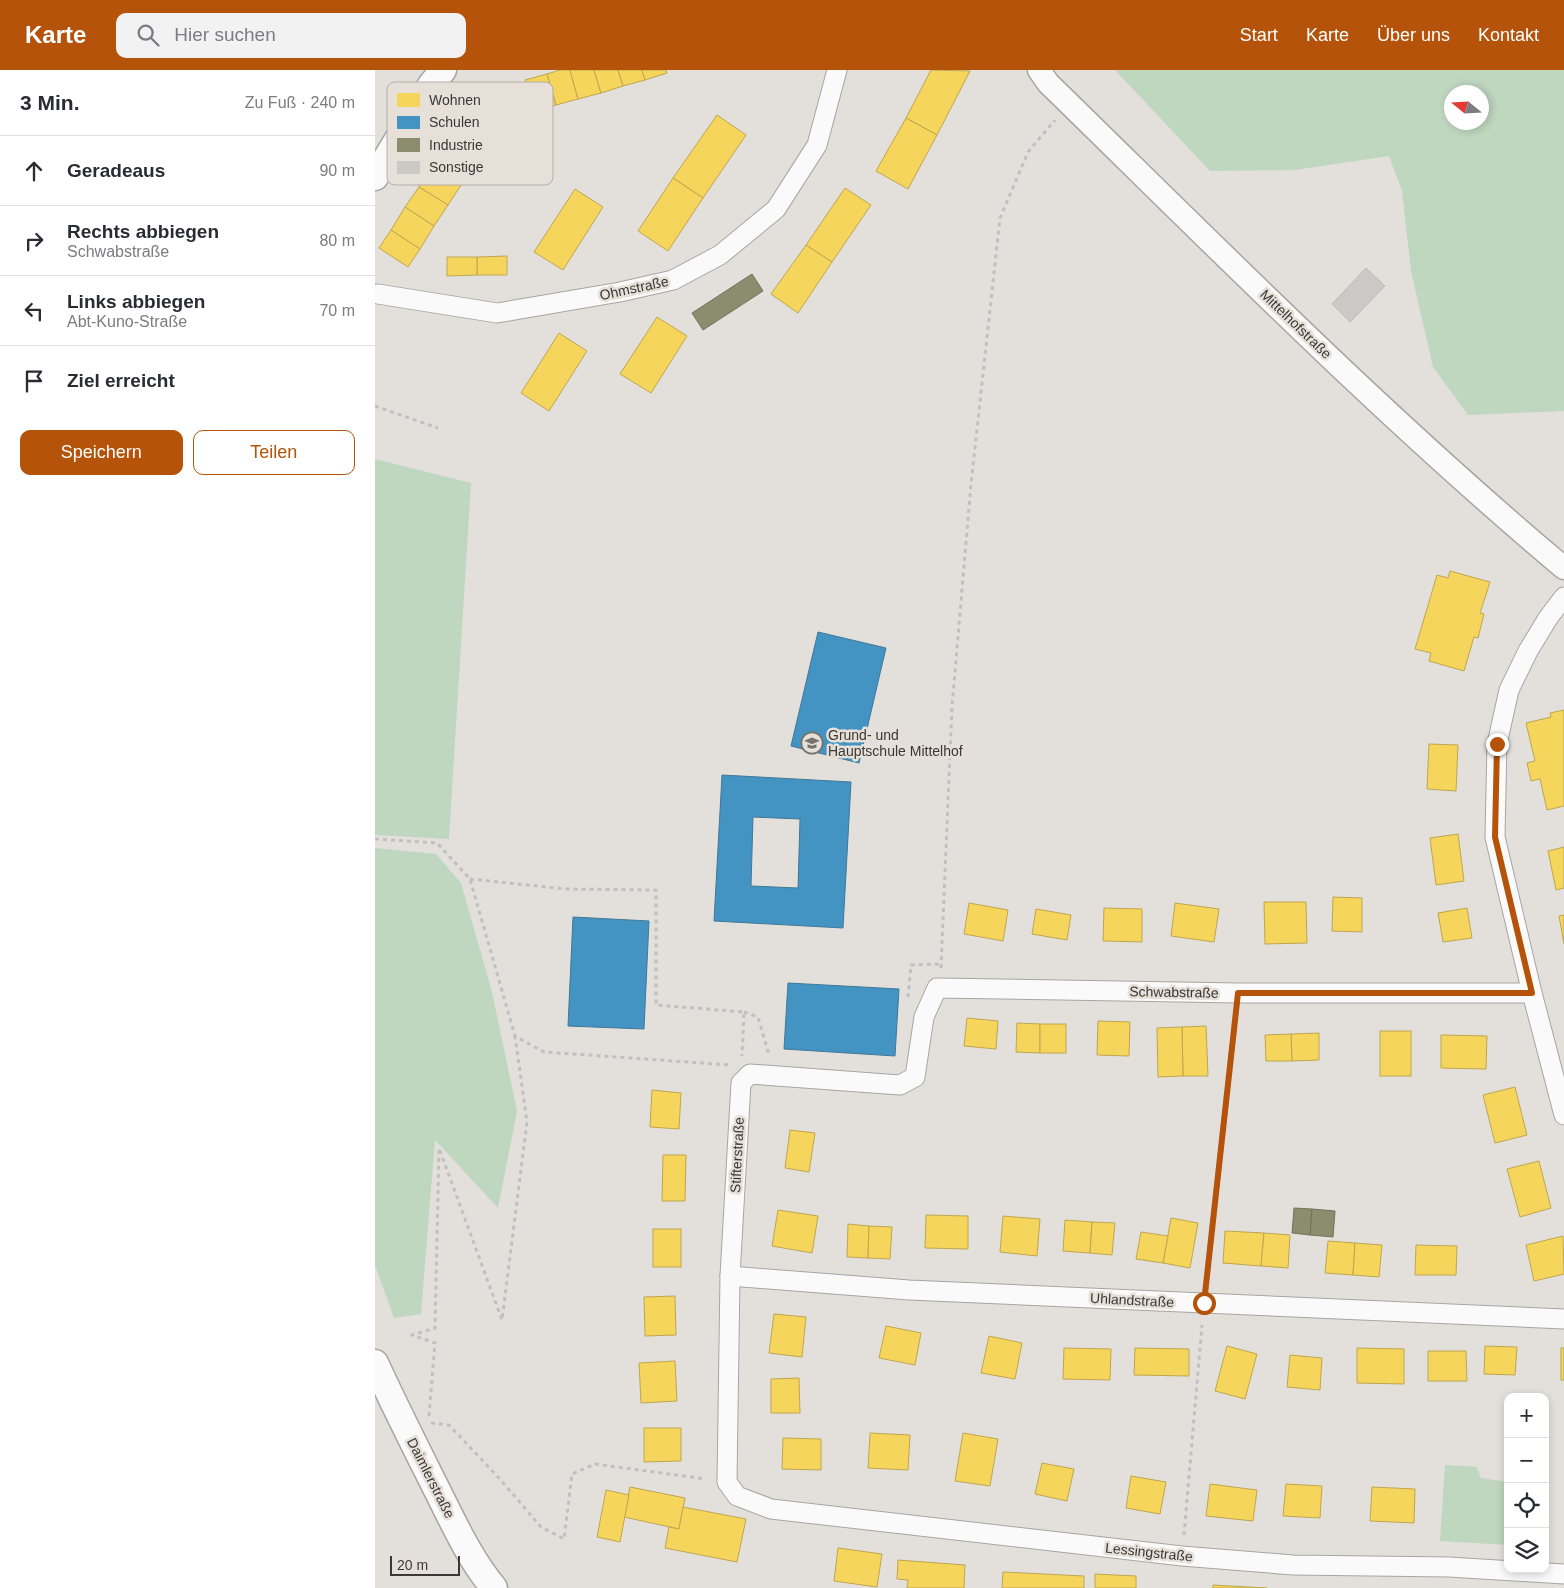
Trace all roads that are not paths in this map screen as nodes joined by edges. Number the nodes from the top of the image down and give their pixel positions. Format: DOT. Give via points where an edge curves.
graph roads {
  1 [pos="443,70"];
  2 [pos="837,70"];
  3 [pos="1039,70"];
  4 [pos="433,82"];
  5 [pos="387,150"];
  6 [pos="379,162"];
  7 [pos="378,294"];
  8 [pos="1564,568"];
  9 [pos="1564,597"];
  10 [pos="1532,993"];
  11 [pos="746,1068"];
  12 [pos="1564,1115"];
  13 [pos="730,1276"];
  14 [pos="1564,1319"];
  15 [pos="375,1363"];
  16 [pos="732,1489"];
  17 [pos="1564,1574"];
  18 [pos="494,1588"];
  1 -- 4 [label="main road"];
  2 -- 7 [label="street, Ohmstraße" via="817,145 776,209 720,255 673,280 497,313"];
  3 -- 8 [label="street, Mittelhofstraße" via="1048,83 1305,334 1426,447"];
  5 -- 6 [label="main road"];
  9 -- 10 [label="street" via="1528,651 1509,690 1497,744 1495,837"];
  10 -- 11 [label="street, Schwabstraße" via="937,988 924,1017 915,1077 900,1085"];
  10 -- 12 [label="street"];
  11 -- 13 [label="street, Stifterstraße" via="741,1083"];
  13 -- 14 [label="street, Uhlandstraße" via="909,1290"];
  13 -- 16 [label="street, Stifterstraße"];
  15 -- 18 [label="main road, Daimlerstraße" via="399,1417 461,1536 482,1574"];
  16 -- 17 [label="street, Lessingstraße" via="771,1509 1182,1556 1293,1564 1449,1567"];
}
